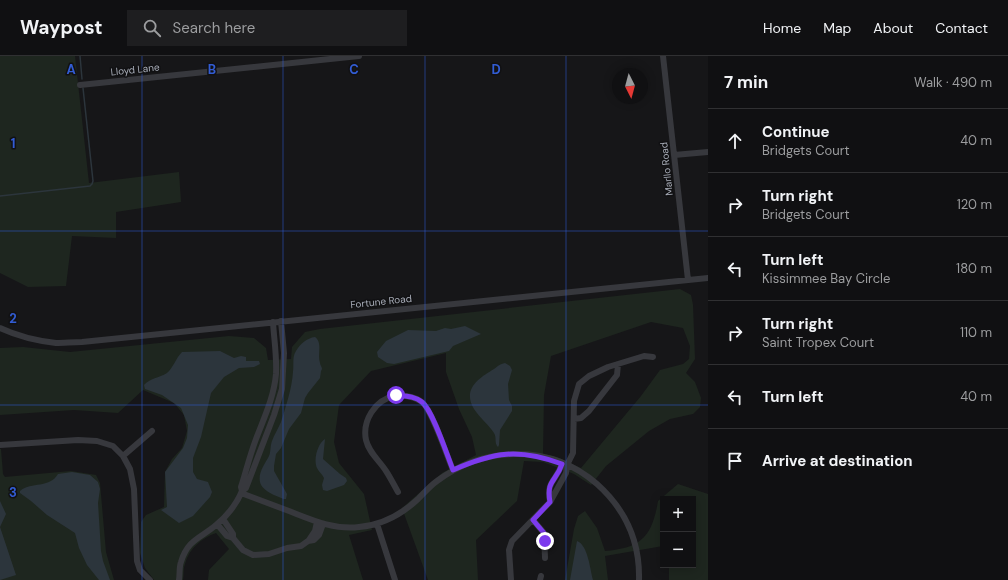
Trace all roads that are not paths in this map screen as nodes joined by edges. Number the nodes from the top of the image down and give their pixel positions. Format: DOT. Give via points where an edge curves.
graph roads {
  1 [pos="359,56"];
  2 [pos="663,56"];
  3 [pos="80,85"];
  4 [pos="708,152"];
  5 [pos="674,155"];
  6 [pos="708,278"];
  7 [pos="688,280"];
  8 [pos="282,321"];
  9 [pos="273,322"];
  10 [pos="0,328"];
  11 [pos="284,352"];
  12 [pos="276,353"];
  13 [pos="653,357"];
  14 [pos="618,364"];
  15 [pos="574,419"];
  16 [pos="261,426"];
  17 [pos="268,428"];
  18 [pos="152,431"];
  19 [pos="0,445"];
  20 [pos="123,456"];
  21 [pos="564,464"];
  22 [pos="453,470"];
  23 [pos="241,492"];
  24 [pos="398,492"];
  25 [pos="550,502"];
  26 [pos="223,519"];
  27 [pos="533,520"];
  28 [pos="317,522"];
  29 [pos="217,524"];
  30 [pos="323,524"];
  31 [pos="376,524"];
  32 [pos="233,538"];
  33 [pos="308,541"];
  34 [pos="545,558"];
  35 [pos="150,580"];
  36 [pos="179,580"];
  37 [pos="395,580"];
  38 [pos="511,580"];
  39 [pos="639,580"];
  1 -- 3 [label="street, Lloyd Lane"];
  2 -- 5 [label="street, Marllo Road"];
  4 -- 5 [label="street"];
  5 -- 7 [label="street, Marllo Road"];
  6 -- 7 [label="street, Fortune Road"];
  7 -- 8 [label="street, Fortune Road"];
  8 -- 9 [label="street, Fortune Road"];
  8 -- 11 [label="street"];
  9 -- 10 [label="street, Fortune Road" via="56,343"];
  9 -- 12 [label="street"];
  11 -- 12 [label="street"];
  11 -- 17 [label="street" via="282,389"];
  12 -- 16 [label="street" via="274,386"];
  13 -- 14 [label="street" via="644,356"];
  14 -- 15 [label="street" via="618,375 589,411 581,418"];
  14 -- 15 [label="street" via="589,376 579,384 574,401"];
  15 -- 21 [label="street" via="573,453"];
  16 -- 17 [label="street"];
  16 -- 23 [label="street"];
  17 -- 23 [label="street" via="246,488"];
  18 -- 20 [label="street"];
  19 -- 20 [label="street" via="97,441 113,446"];
  20 -- 35 [label="street" via="130,469 134,489 137,561 140,570"];
  21 -- 22 [label="street" via="544,457 507,454 476,460"];
  21 -- 25 [label="street" via="566,473"];
  21 -- 25 [label="street" via="549,486"];
  21 -- 39 [label="street" via="594,482 609,495 623,514 634,538 640,564"];
  22 -- 24 [label="street" via="431,414 422,402 396,395 384,399 370,414 366,438 369,450"];
  22 -- 31 [label="street" via="426,490 403,512"];
  23 -- 26 [label="street"];
  23 -- 28 [label="street"];
  25 -- 27 [label="street"];
  26 -- 29 [label="street"];
  26 -- 32 [label="street"];
  27 -- 34 [label="street" via="544,533"];
  27 -- 38 [label="street" via="512,541 509,550"];
  28 -- 30 [label="street"];
  28 -- 33 [label="street" via="315,531"];
  29 -- 32 [label="street" via="227,536"];
  29 -- 36 [label="street" via="197,537 188,547 181,562"];
  30 -- 31 [label="street" via="359,528"];
  30 -- 33 [label="street" via="319,536"];
  31 -- 37 [label="street"];
  32 -- 33 [label="street" via="242,550 253,555 269,554 300,546"];
}
